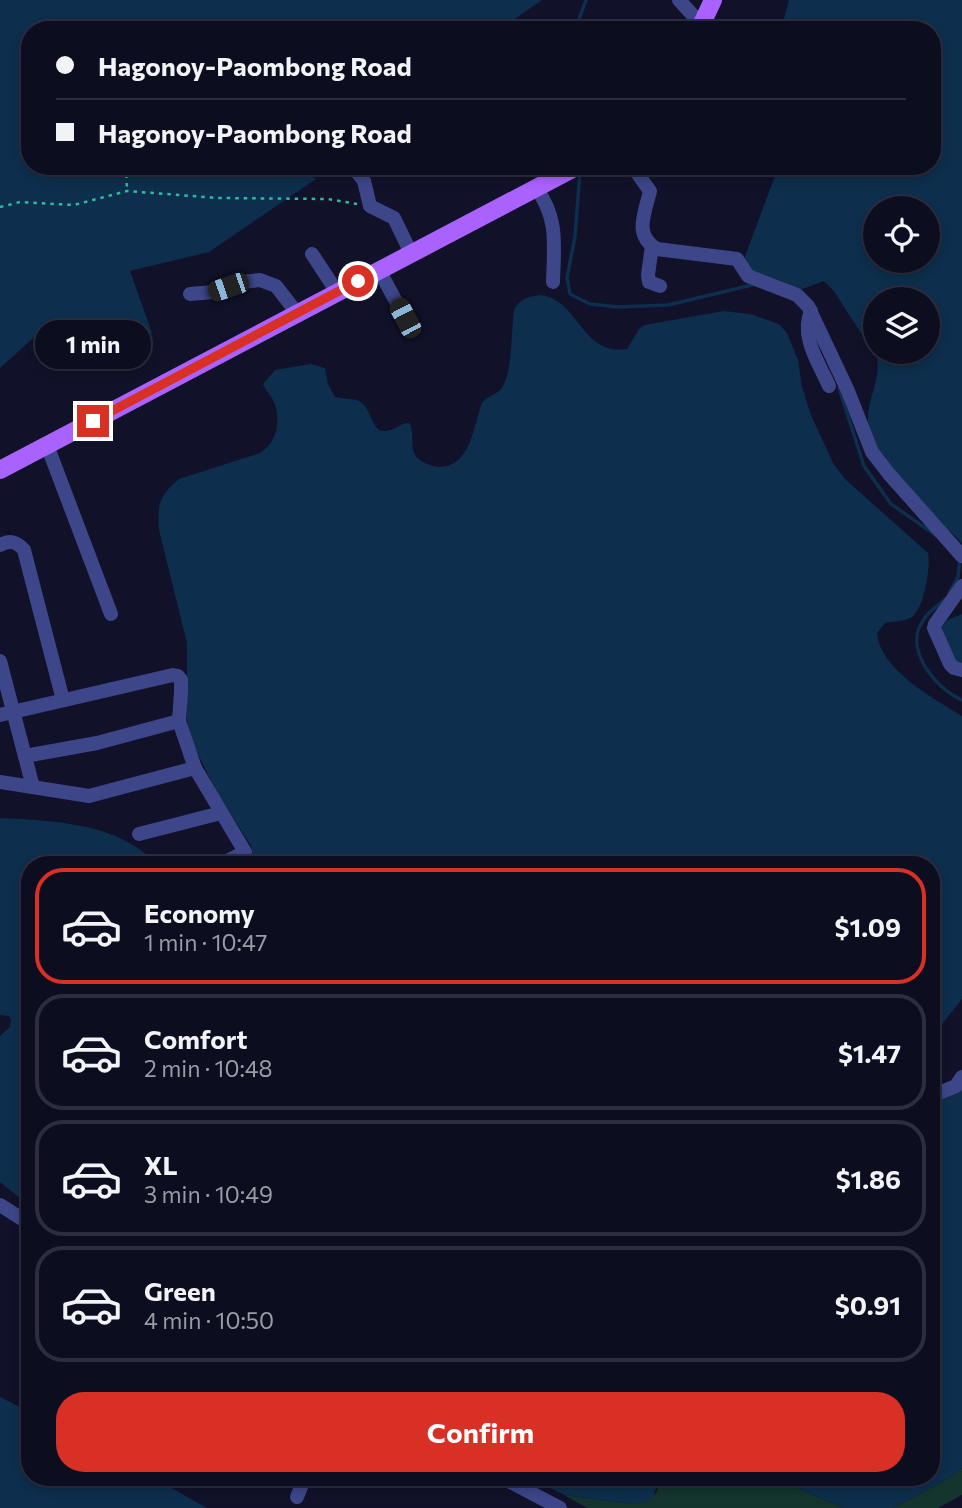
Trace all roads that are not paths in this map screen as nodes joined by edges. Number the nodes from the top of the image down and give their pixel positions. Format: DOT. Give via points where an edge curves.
graph roads {
  1 [pos="679,0"];
  2 [pos="713,0"];
  3 [pos="695,21"];
  4 [pos="703,21"];
  5 [pos="359,175"];
  6 [pos="560,175"];
  7 [pos="638,175"];
  8 [pos="535,187"];
  9 [pos="652,246"];
  10 [pos="411,253"];
  11 [pos="312,254"];
  12 [pos="380,270"];
  13 [pos="553,282"];
  14 [pos="660,286"];
  15 [pos="337,292"];
  16 [pos="190,294"];
  17 [pos="297,313"];
  18 [pos="809,316"];
  19 [pos="405,318"];
  20 [pos="829,386"];
  21 [pos="47,445"];
  22 [pos="0,470"];
  23 [pos="0,545"];
  24 [pos="962,555"];
  25 [pos="962,586"];
  26 [pos="111,614"];
  27 [pos="0,660"];
  28 [pos="962,670"];
  29 [pos="63,700"];
  30 [pos="7,713"];
  31 [pos="179,722"];
  32 [pos="25,755"];
  33 [pos="195,768"];
  34 [pos="0,782"];
  35 [pos="33,787"];
  36 [pos="221,813"];
  37 [pos="139,834"];
  38 [pos="237,856"];
  39 [pos="962,1077"];
  40 [pos="940,1092"];
  41 [pos="0,1205"];
  42 [pos="21,1218"];
  43 [pos="301,1486"];
  44 [pos="518,1486"];
  45 [pos="297,1497"];
  46 [pos="560,1508"];
  1 -- 3 [label="street"];
  2 -- 4 [label="main road"];
  5 -- 10 [label="street" via="370,206 394,218"];
  6 -- 8 [label="main road"];
  7 -- 9 [label="street" via="650,191 643,226 644,238"];
  8 -- 10 [label="main road"];
  8 -- 13 [label="street" via="551,213"];
  9 -- 14 [label="street" via="649,282"];
  9 -- 18 [label="street" via="737,259 748,276 797,295"];
  10 -- 12 [label="main road"];
  11 -- 15 [label="street"];
  12 -- 15 [label="main road"];
  12 -- 19 [label="street"];
  15 -- 17 [label="main road"];
  16 -- 17 [label="street" via="260,280 276,286"];
  17 -- 21 [label="main road"];
  18 -- 20 [label="street" via="809,342"];
  18 -- 24 [label="street" via="848,391 872,452"];
  21 -- 22 [label="main road"];
  21 -- 26 [label="street"];
  23 -- 29 [label="street" via="13,541 24,550"];
  25 -- 28 [label="street" via="934,628 950,664"];
  27 -- 30 [label="street"];
  29 -- 30 [label="street"];
  29 -- 31 [label="street" via="173,675 181,680"];
  30 -- 32 [label="street"];
  31 -- 32 [label="street"];
  31 -- 33 [label="street"];
  32 -- 35 [label="street"];
  33 -- 35 [label="street" via="89,796"];
  33 -- 36 [label="street"];
  34 -- 35 [label="street"];
  36 -- 37 [label="street"];
  36 -- 38 [label="street" via="245,852"];
  39 -- 40 [label="street" via="956,1086"];
  41 -- 42 [label="street"];
  43 -- 45 [label="street"];
  44 -- 46 [label="street"];
}
